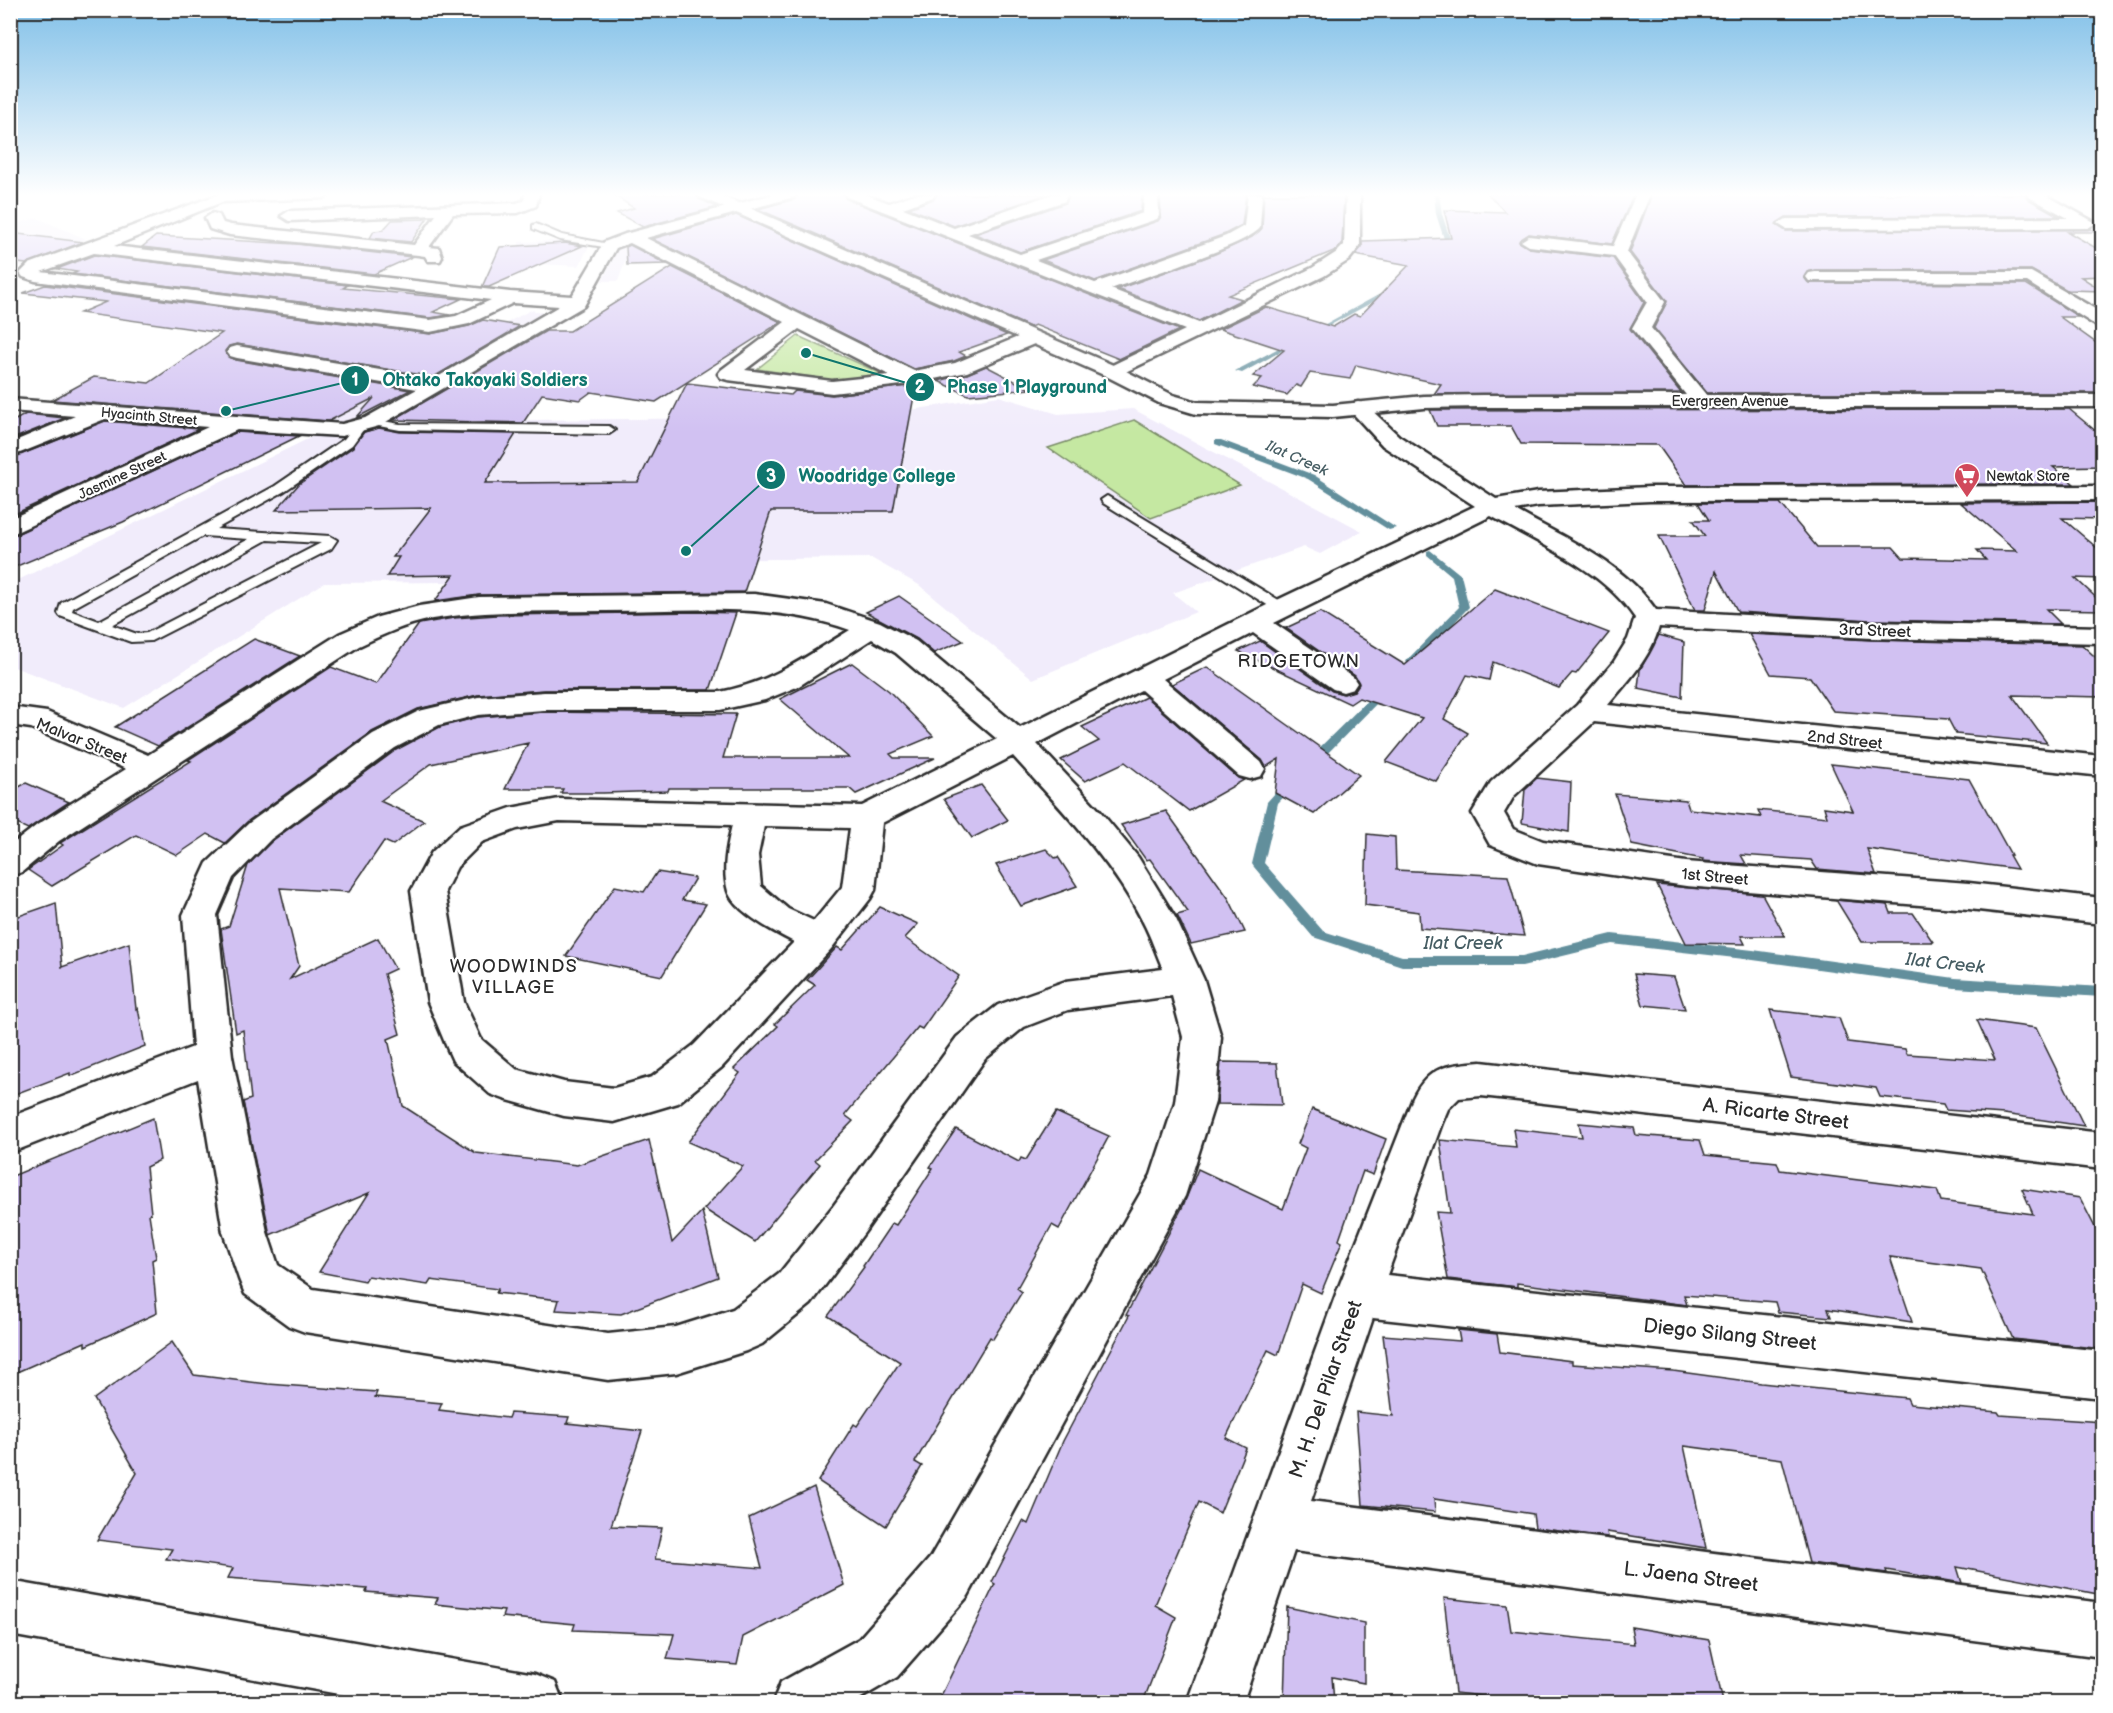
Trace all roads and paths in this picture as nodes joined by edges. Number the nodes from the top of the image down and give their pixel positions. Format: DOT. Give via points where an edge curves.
graph roads {
  1 [pos="31,274"];
  2 [pos="322,274"];
  3 [pos="425,274"];
  4 [pos="594,274"];
  5 [pos="703,274"];
  6 [pos="888,274"];
  7 [pos="1057,274"];
  8 [pos="1136,274"];
  9 [pos="1314,274"];
  10 [pos="1635,274"];
  11 [pos="1815,277"];
  12 [pos="419,285"];
  13 [pos="1097,288"];
  14 [pos="510,297"];
  15 [pos="2064,297"];
  16 [pos="2029,298"];
  17 [pos="578,302"];
  18 [pos="2103,321"];
  19 [pos="796,322"];
  20 [pos="1199,329"];
  21 [pos="1032,338"];
  22 [pos="237,352"];
  23 [pos="1113,372"];
  24 [pos="911,378"];
  25 [pos="438,386"];
  26 [pos="2103,401"];
  27 [pos="1701,402"];
  28 [pos="10,405"];
  29 [pos="1358,408"];
  30 [pos="104,412"];
  31 [pos="234,423"];
  32 [pos="366,424"];
  33 [pos="609,430"];
  34 [pos="10,451"];
  35 [pos="2103,493"];
  36 [pos="1107,500"];
  37 [pos="1492,507"];
  38 [pos="10,528"];
  39 [pos="203,532"];
  40 [pos="264,536"];
  41 [pos="1282,608"];
  42 [pos="1648,618"];
  43 [pos="1256,622"];
  44 [pos="100,626"];
  45 [pos="871,628"];
  46 [pos="2103,635"];
  47 [pos="1143,677"];
  48 [pos="1343,683"];
  49 [pos="1587,712"];
  50 [pos="10,716"];
  51 [pos="1017,741"];
  52 [pos="2103,766"];
  53 [pos="151,768"];
  54 [pos="1250,769"];
  55 [pos="750,814"];
  56 [pos="867,817"];
  57 [pos="10,864"];
  58 [pos="2103,911"];
  59 [pos="819,939"];
  60 [pos="1186,980"];
  61 [pos="213,1056"];
  62 [pos="1449,1082"];
  63 [pos="10,1136"];
  64 [pos="2103,1151"];
  65 [pos="1358,1294"];
  66 [pos="2103,1375"];
  67 [pos="1279,1523"];
  68 [pos="10,1608"];
  69 [pos="2103,1630"];
  70 [pos="535,1702"];
  71 [pos="801,1702"];
  72 [pos="1215,1702"];
  1 -- 14 [label="street" via="430,326 463,322"];
  2 -- 12 [label="street"];
  3 -- 12 [label="street"];
  4 -- 17 [label="street"];
  5 -- 19 [label="street"];
  6 -- 21 [label="street, Evergreen Avenue"];
  7 -- 13 [label="street"];
  8 -- 13 [label="street"];
  9 -- 20 [label="street"];
  10 -- 27 [label="street" via="1656,302 1641,328"];
  11 -- 15 [label="street" via="2031,277"];
  12 -- 14 [label="street"];
  13 -- 20 [label="street"];
  14 -- 17 [label="street"];
  15 -- 16 [label="street"];
  15 -- 18 [label="street"];
  17 -- 25 [label="street"];
  19 -- 24 [label="street"];
  19 -- 24 [label="street" via="728,374 832,387"];
  20 -- 23 [label="street"];
  21 -- 23 [label="street, Evergreen Avenue"];
  21 -- 24 [label="street" via="960,368"];
  22 -- 25 [label="street"];
  23 -- 29 [label="street, Evergreen Avenue" via="1167,399 1196,408"];
  25 -- 32 [label="street"];
  26 -- 27 [label="street, Evergreen Avenue"];
  27 -- 29 [label="street, Evergreen Avenue" via="1436,401"];
  28 -- 30 [label="street, Hyacinth Street"];
  29 -- 37 [label="street" via="1391,441"];
  30 -- 31 [label="street, Hyacinth Street"];
  30 -- 34 [label="street"];
  31 -- 32 [label="street, Hyacinth Street" via="322,430"];
  31 -- 38 [label="street, Jasmine Street"];
  32 -- 33 [label="lane"];
  32 -- 39 [label="lane" via="348,442 287,483"];
  35 -- 37 [label="street" via="1616,495 1538,499"];
  36 -- 41 [label="lane"];
  37 -- 41 [label="street"];
  37 -- 42 [label="street" via="1613,579 1636,600"];
  39 -- 40 [label="lane"];
  39 -- 44 [label="lane" via="66,606 65,613"];
  40 -- 44 [label="lane"];
  40 -- 44 [label="lane" via="330,540 326,546 151,637 136,639"];
  41 -- 43 [label="street"];
  42 -- 46 [label="street, 3rd Street" via="1871,630"];
  42 -- 49 [label="street" via="1642,639 1624,668"];
  43 -- 47 [label="street"];
  43 -- 48 [label="street"];
  45 -- 51 [label="street" via="906,647"];
  45 -- 53 [label="street" via="826,612 754,602 479,605 428,612 387,623 349,640"];
  45 -- 61 [label="street" via="789,680 754,694 720,701 544,701 478,706 429,718 384,741 260,831 219,872 200,915"];
  47 -- 51 [label="street"];
  47 -- 54 [label="street"];
  49 -- 52 [label="street, 2nd Street"];
  49 -- 58 [label="street, 1st Street" via="1502,789 1488,813 1501,837 1538,852 1686,874 1969,896"];
  50 -- 53 [label="street, Malvar Street" via="37,720"];
  51 -- 56 [label="street"];
  51 -- 60 [label="street" via="1089,819 1126,866 1159,919"];
  53 -- 57 [label="street" via="48,834"];
  55 -- 56 [label="street"];
  55 -- 59 [label="street" via="742,855 746,891 776,918"];
  55 -- 59 [label="street" via="559,810 511,819 471,834 444,860 428,891 446,1002 467,1050 504,1082 564,1099 614,1105 664,1091 708,1056"];
  56 -- 59 [label="street" via="858,891"];
  60 -- 61 [label="street" via="1066,996 1011,1016 971,1048 795,1289 746,1328 676,1350 608,1357 305,1310 261,1279 245,1232"];
  60 -- 71 [label="street" via="1202,1037 1195,1102 1170,1182 950,1577 878,1658"];
  61 -- 63 [label="street"];
  62 -- 64 [label="street, A. Ricarte Street" via="1481,1079"];
  62 -- 65 [label="street, M. H. Del Pilar Street" via="1433,1098"];
  65 -- 66 [label="street, Diego Silang Street"];
  65 -- 67 [label="street, M. H. Del Pilar Street"];
  67 -- 69 [label="street, L. Jaena Street"];
  67 -- 72 [label="street, M. H. Del Pilar Street"];
  68 -- 70 [label="street"];
}
